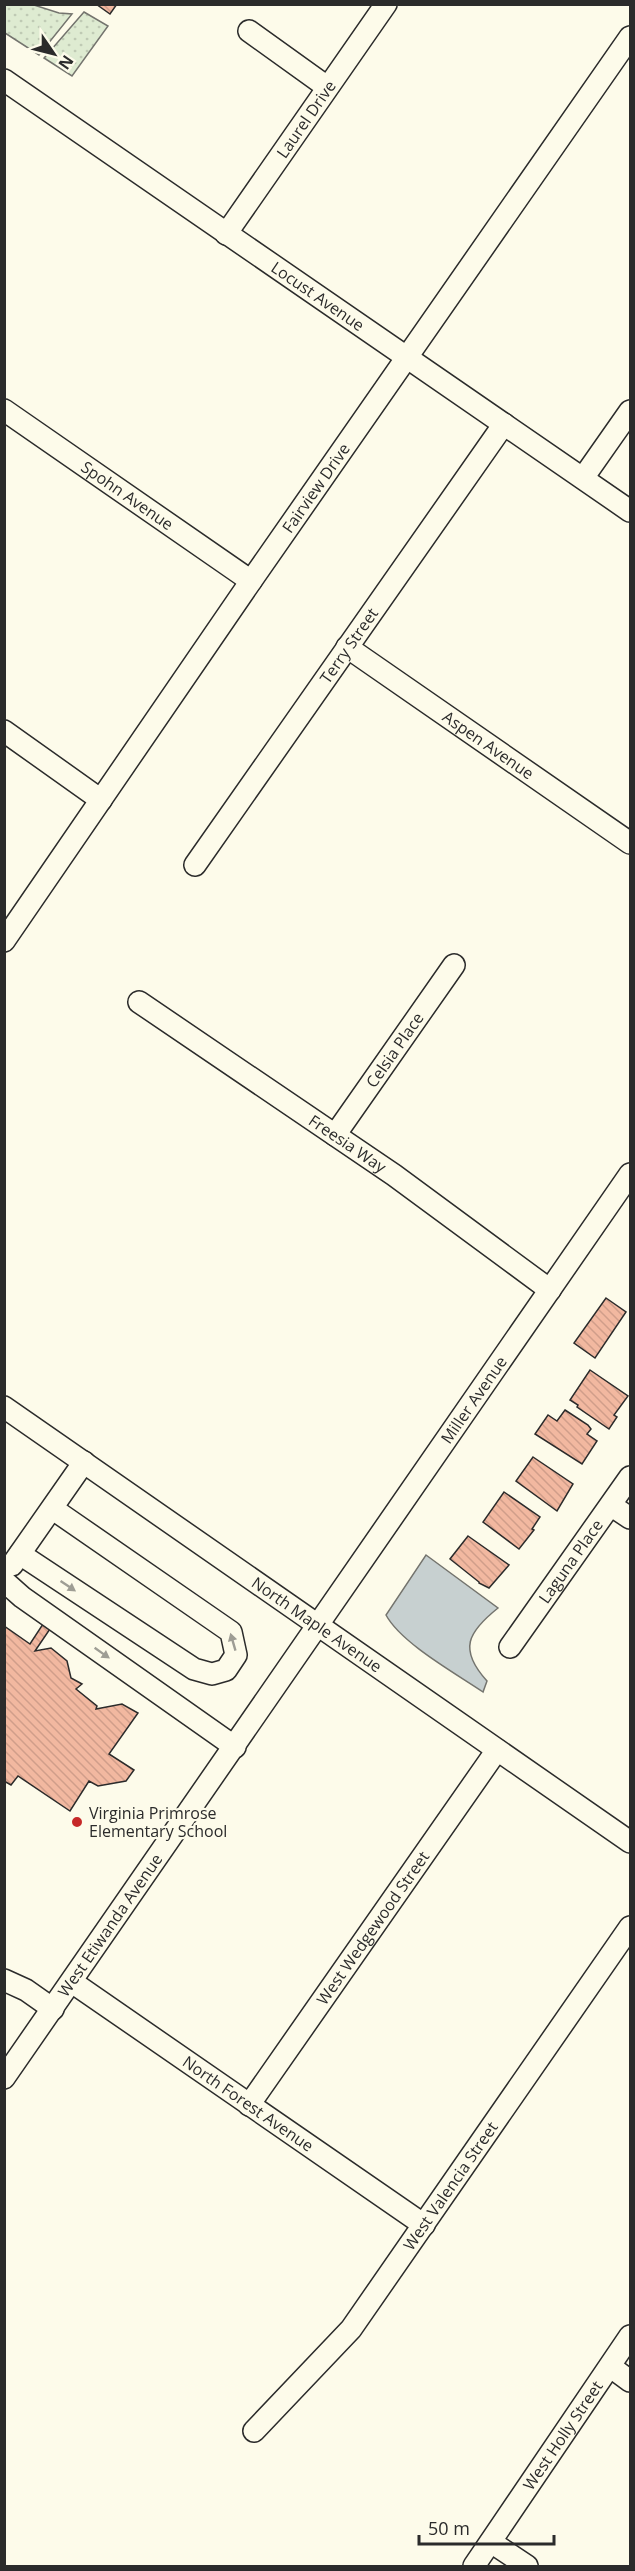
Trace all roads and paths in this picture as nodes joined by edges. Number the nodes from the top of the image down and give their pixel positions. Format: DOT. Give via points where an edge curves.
graph roads {
  1 [pos="386,4"];
  2 [pos="249,31"];
  3 [pos="630,37"];
  4 [pos="4,80"];
  5 [pos="327,87"];
  6 [pos="226,234"];
  7 [pos="406,359"];
  8 [pos="4,410"];
  9 [pos="630,411"];
  10 [pos="504,424"];
  11 [pos="583,478"];
  12 [pos="630,511"];
  13 [pos="251,581"];
  14 [pos="346,647"];
  15 [pos="4,731"];
  16 [pos="101,800"];
  17 [pos="630,843"];
  18 [pos="195,865"];
  19 [pos="4,941"];
  20 [pos="454,965"];
  21 [pos="140,1002"];
  22 [pos="335,1135"];
  23 [pos="630,1174"];
  24 [pos="550,1290"];
  25 [pos="4,1407"];
  26 [pos="84,1462"];
  27 [pos="630,1477"];
  28 [pos="612,1506"];
  29 [pos="53,1509"];
  30 [pos="630,1518"];
  31 [pos="20,1554"];
  32 [pos="4,1580"];
  33 [pos="319,1626"];
  34 [pos="510,1647"];
  35 [pos="235,1747"];
  36 [pos="497,1750"];
  37 [pos="630,1842"];
  38 [pos="630,1927"];
  39 [pos="4,1980"];
  40 [pos="72,1982"];
  41 [pos="52,2009"];
  42 [pos="4,2078"];
  43 [pos="249,2105"];
  44 [pos="424,2225"];
  45 [pos="630,2336"];
  46 [pos="611,2367"];
  47 [pos="630,2381"];
  48 [pos="254,2431"];
  49 [pos="491,2542"];
  50 [pos="474,2566"];
  51 [pos="527,2566"];
  1 -- 5 [label="street, Laurel Drive"];
  2 -- 5 [label="street"];
  3 -- 7 [label="street, Fairview Drive"];
  4 -- 6 [label="street, Locust Avenue"];
  5 -- 6 [label="street, Laurel Drive"];
  6 -- 7 [label="street, Locust Avenue"];
  7 -- 10 [label="street, Locust Avenue"];
  7 -- 13 [label="street, Fairview Drive"];
  8 -- 13 [label="street, Spohn Avenue"];
  9 -- 11 [label="street"];
  10 -- 11 [label="street, Locust Avenue"];
  10 -- 14 [label="street, Terry Street"];
  11 -- 12 [label="street, Locust Avenue"];
  13 -- 16 [label="street, Fairview Drive"];
  14 -- 17 [label="street, Aspen Avenue"];
  14 -- 18 [label="street, Terry Street"];
  15 -- 16 [label="street"];
  16 -- 19 [label="street, Fairview Drive"];
  20 -- 22 [label="street, Celsia Place"];
  21 -- 22 [label="street, Freesia Way"];
  22 -- 24 [label="street, Freesia Way"];
  23 -- 24 [label="street, Miller Avenue"];
  24 -- 33 [label="street, Miller Avenue"];
  25 -- 26 [label="street, North Maple Avenue"];
  26 -- 29 [label="street"];
  26 -- 33 [label="street, North Maple Avenue"];
  27 -- 28 [label="street, Laguna Place"];
  28 -- 30 [label="street"];
  28 -- 34 [label="street, Laguna Place"];
  29 -- 31 [label="street"];
  31 -- 29 [label="street, one-way" via="194,1669 212,1674 226,1670 236,1655 231,1632"];
  31 -- 32 [label="street"];
  32 -- 35 [label="street, one-way" via="22,1597"];
  33 -- 35 [label="street, West Etiwanda Avenue"];
  33 -- 36 [label="street, North Maple Avenue"];
  35 -- 40 [label="street, West Etiwanda Avenue"];
  36 -- 37 [label="street, North Maple Avenue"];
  36 -- 43 [label="street, West Wedgewood Street"];
  38 -- 44 [label="street, West Valencia Street"];
  39 -- 41 [label="street"];
  40 -- 41 [label="street, West Etiwanda Avenue"];
  40 -- 43 [label="street, North Forest Avenue"];
  41 -- 42 [label="street, West Etiwanda Avenue"];
  43 -- 44 [label="street, North Forest Avenue"];
  44 -- 48 [label="street, West Valencia Street" via="351,2329"];
  45 -- 46 [label="street, West Holly Street"];
  46 -- 47 [label="street"];
  46 -- 49 [label="street, West Holly Street"];
  49 -- 50 [label="street, West Holly Street"];
  49 -- 51 [label="street"];
}
